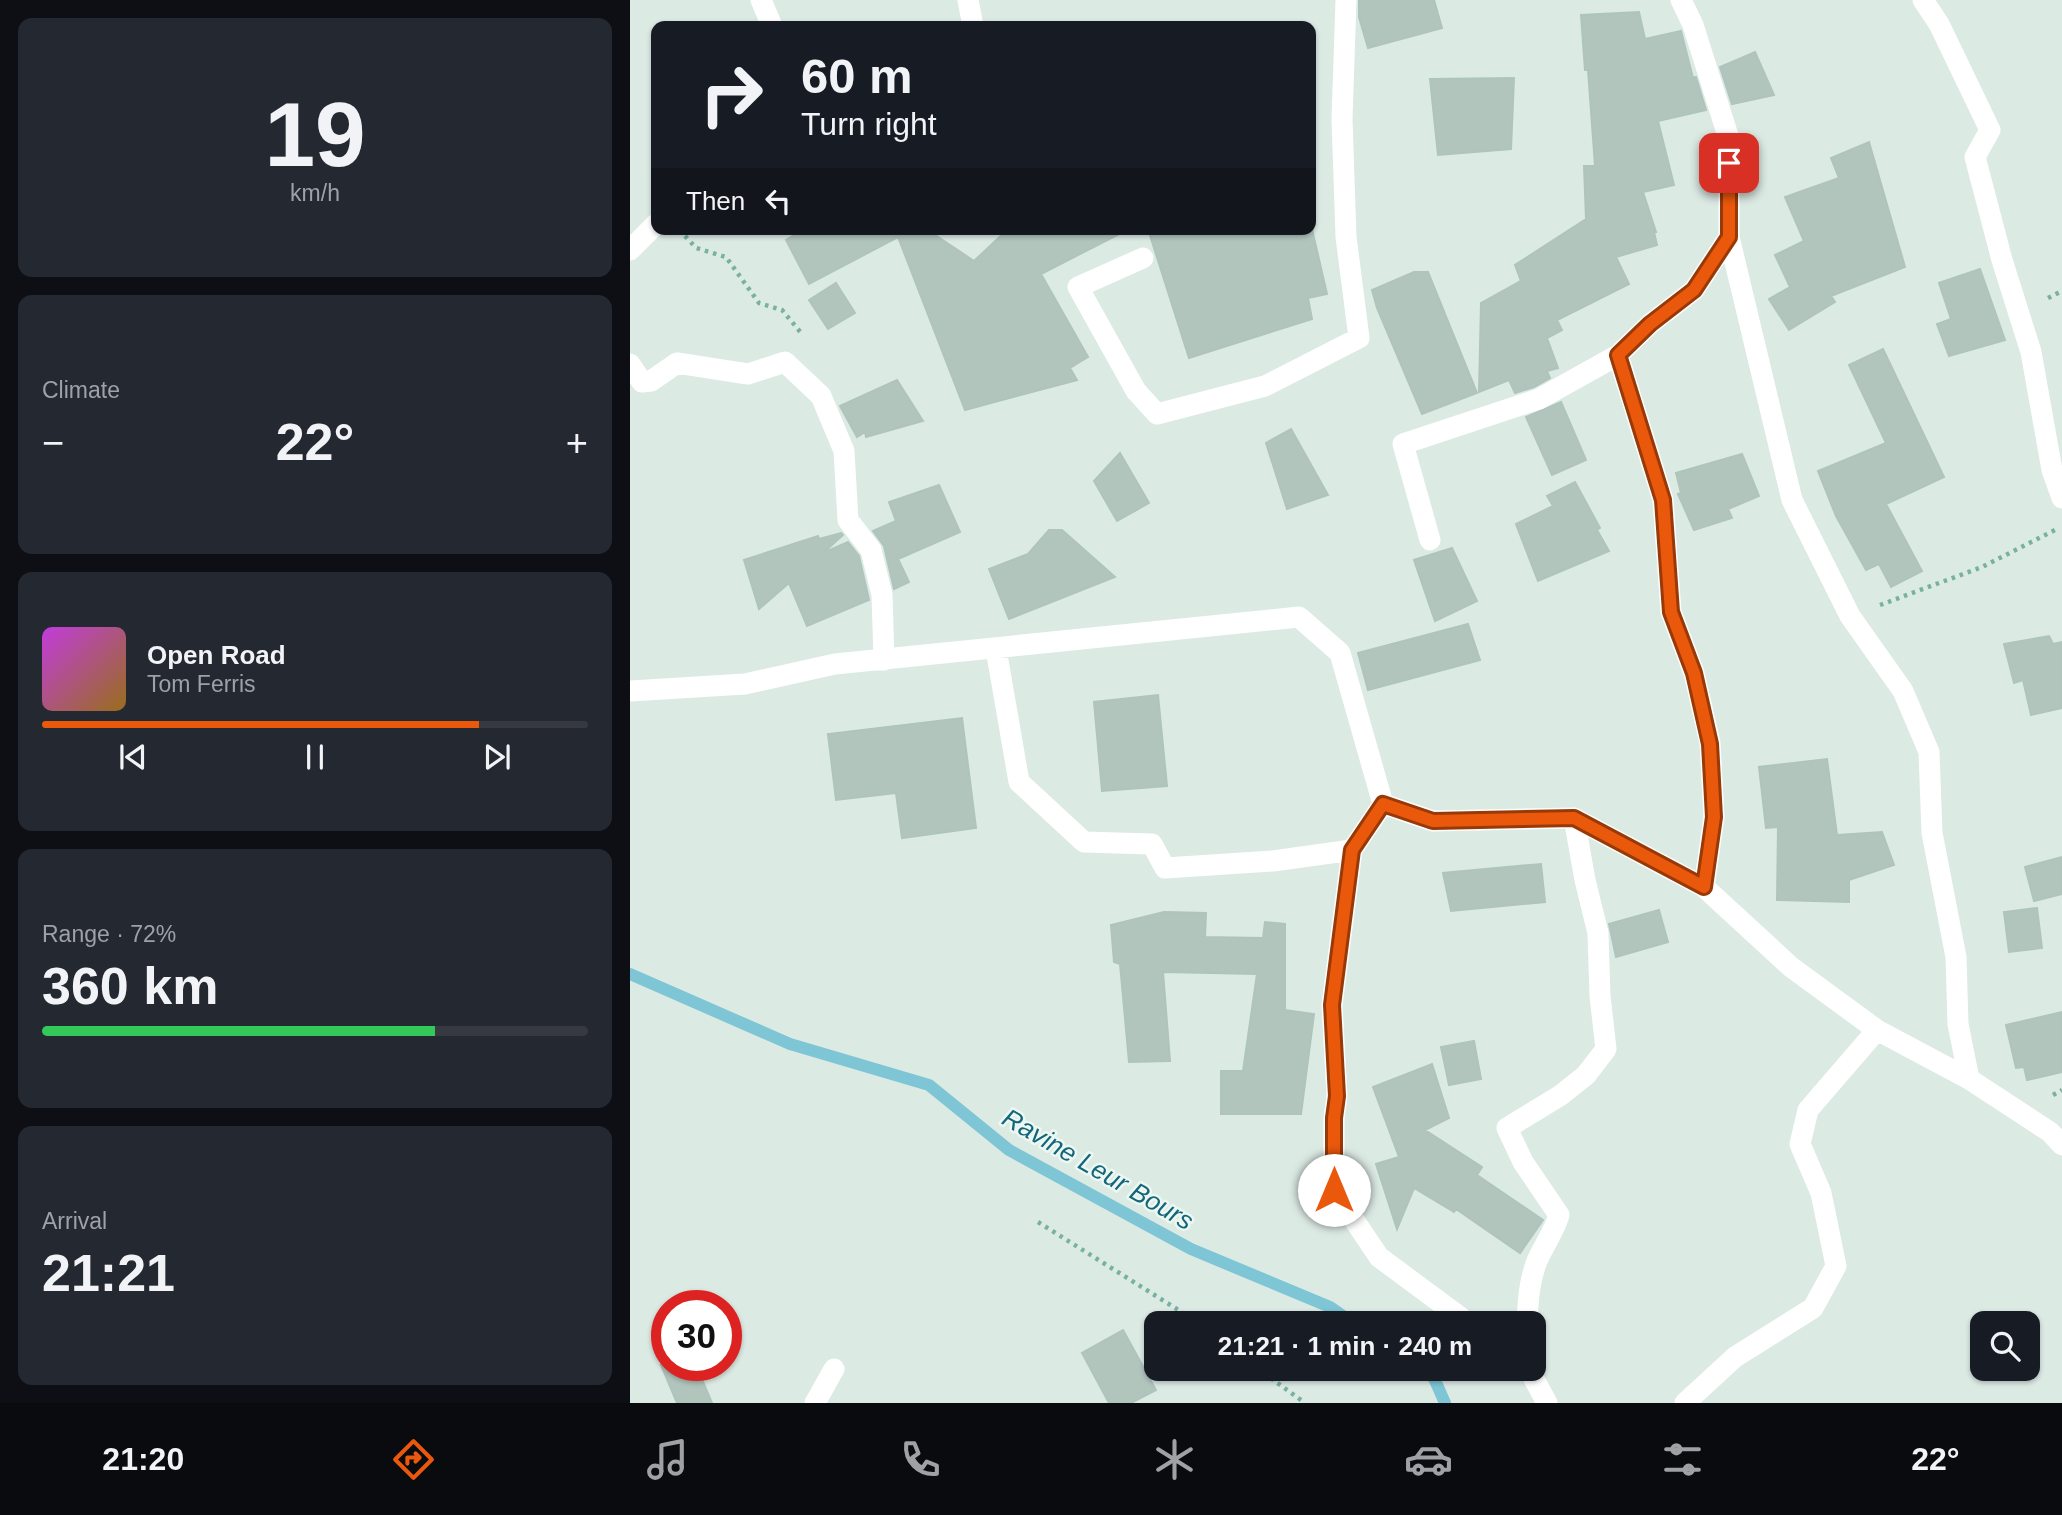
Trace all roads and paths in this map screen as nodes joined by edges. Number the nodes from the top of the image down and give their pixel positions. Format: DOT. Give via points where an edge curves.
graph roads {
  1 [pos="761,0"];
  2 [pos="968,0"];
  3 [pos="1346,0"];
  4 [pos="1681,0"];
  5 [pos="1923,0"];
  6 [pos="770,21"];
  7 [pos="973,21"];
  8 [pos="651,229"];
  9 [pos="684,235"];
  10 [pos="1729,237"];
  11 [pos="630,250"];
  12 [pos="1143,258"];
  13 [pos="1618,355"];
  14 [pos="785,362"];
  15 [pos="630,364"];
  16 [pos="2062,498"];
  17 [pos="2062,526"];
  18 [pos="1430,540"];
  19 [pos="1850,617"];
  20 [pos="996,649"];
  21 [pos="884,660"];
  22 [pos="630,691"];
  23 [pos="1383,804"];
  24 [pos="1574,818"];
  25 [pos="1352,850"];
  26 [pos="1704,887"];
  27 [pos="1877,1030"];
  28 [pos="1969,1079"];
  29 [pos="2062,1090"];
  30 [pos="2052,1096"];
  31 [pos="2062,1145"];
  32 [pos="1038,1222"];
  33 [pos="1178,1311"];
  34 [pos="1452,1311"];
  35 [pos="1528,1311"];
  36 [pos="834,1370"];
  37 [pos="1275,1381"];
  38 [pos="1534,1381"];
  39 [pos="815,1403"];
  40 [pos="1305,1403"];
  41 [pos="1547,1403"];
  42 [pos="1685,1403"];
  1 -- 6 [label="street"];
  2 -- 7 [label="street"];
  3 -- 12 [label="street" via="1342,119 1346,237 1359,338 1265,386 1157,414 1136,391 1078,287"];
  4 -- 10 [label="street" via="1729,139"];
  5 -- 16 [label="street" via="1990,130 1975,157 2031,352 2052,470"];
  8 -- 11 [label="street"];
  9 -- 14 [label="path" via="696,248 726,257 759,303 782,310 802,334"];
  10 -- 13 [label="street" via="1694,290"];
  10 -- 19 [label="street" via="1791,500"];
  13 -- 18 [label="street" via="1539,399 1402,444"];
  13 -- 26 [label="street" via="1663,500 1671,612 1694,673 1710,744 1714,817"];
  14 -- 15 [label="street" via="748,373 677,363 642,382"];
  14 -- 21 [label="street" via="821,396 844,451 848,520 871,550 882,595"];
  17 -- 19 [label="path" via="1982,567"];
  19 -- 28 [label="street" via="1903,691 1929,752 1932,834 1956,957 1958,1024"];
  20 -- 21 [label="street"];
  20 -- 23 [label="street" via="1300,617 1340,653"];
  20 -- 25 [label="street" via="1019,782 1084,842 1152,844 1165,868"];
  21 -- 22 [label="street" via="835,664 745,684"];
  23 -- 24 [label="street" via="1433,821"];
  23 -- 25 [label="street"];
  24 -- 26 [label="street"];
  24 -- 35 [label="street" via="1598,933 1606,1049 1586,1075 1507,1128 1559,1215 1530,1282"];
  25 -- 34 [label="street" via="1332,1005 1337,1096 1334,1190 1379,1257"];
  26 -- 27 [label="street" via="1791,967"];
  27 -- 28 [label="street"];
  27 -- 42 [label="street" via="1808,1110 1800,1144 1821,1193 1836,1266 1813,1308 1735,1357"];
  28 -- 31 [label="street" via="2050,1132"];
  29 -- 30 [label="path"];
  32 -- 33 [label="path"];
  36 -- 39 [label="street"];
  37 -- 40 [label="path"];
  38 -- 41 [label="street"];
}
